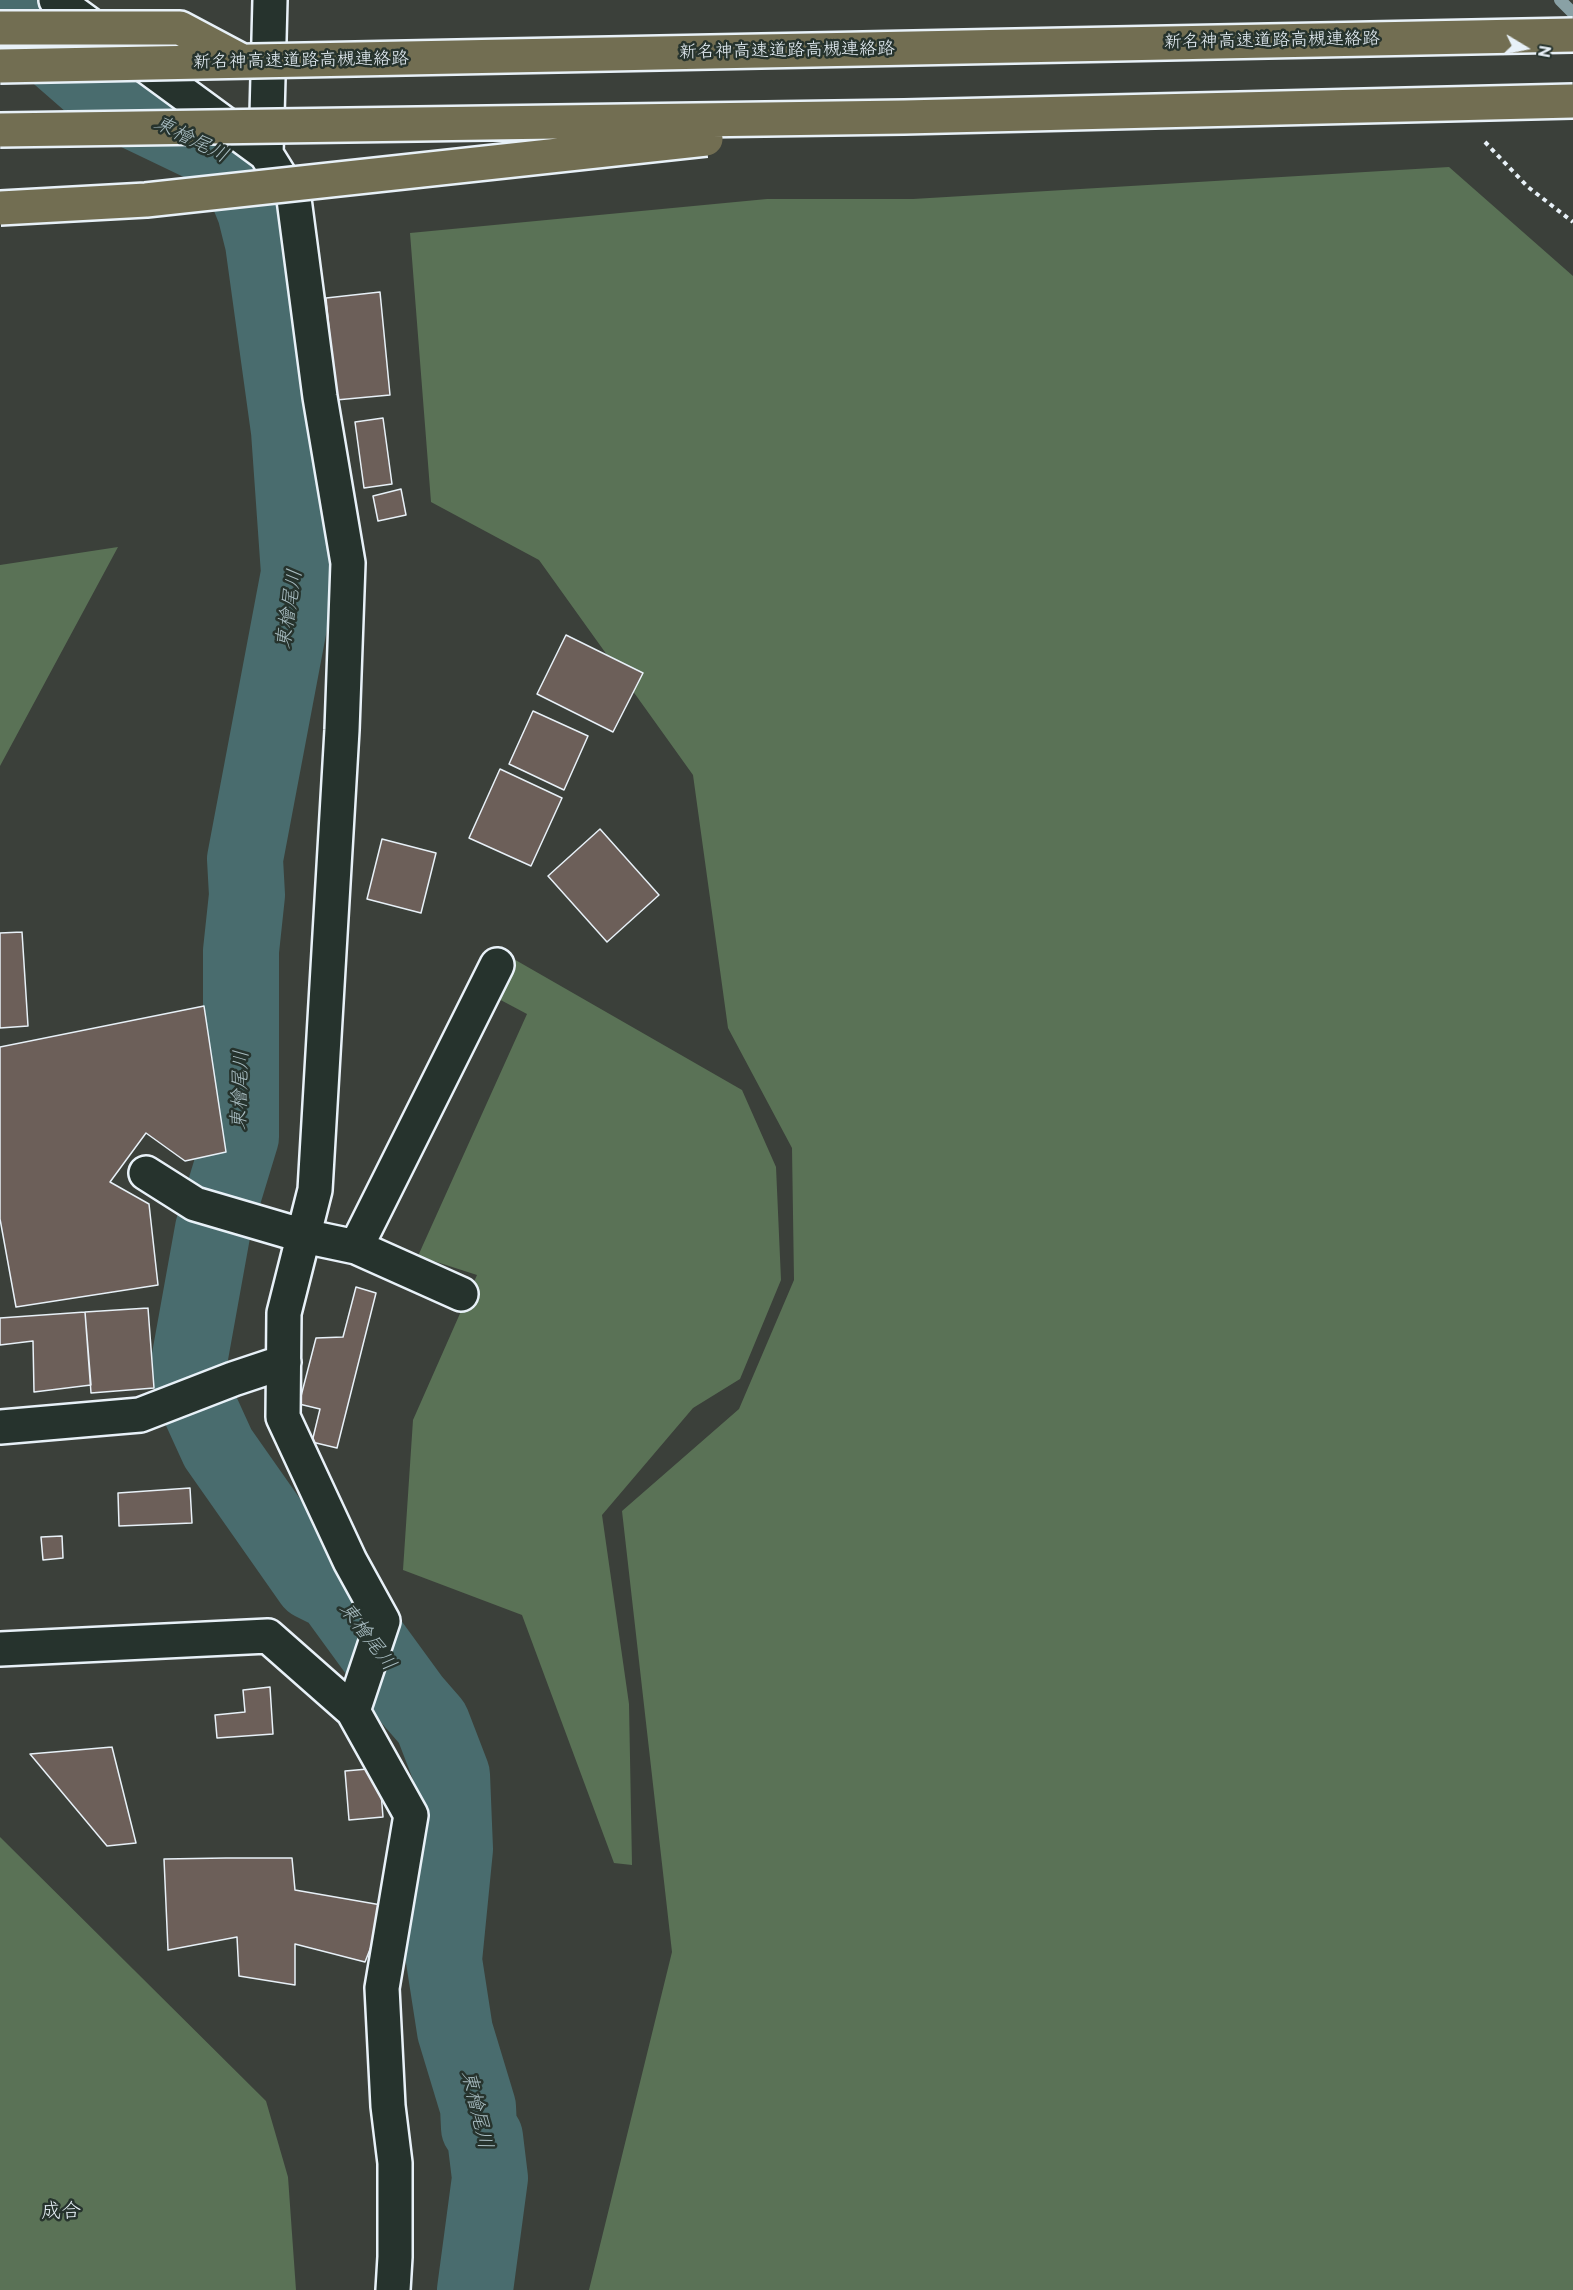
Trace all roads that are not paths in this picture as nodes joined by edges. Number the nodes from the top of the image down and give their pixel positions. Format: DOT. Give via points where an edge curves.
graph roads {
  1 [pos="56,0"];
  2 [pos="270,0"];
  3 [pos="0,28"];
  4 [pos="1573,35"];
  5 [pos="244,62"];
  6 [pos="0,66"];
  7 [pos="1573,101"];
  8 [pos="904,117"];
  9 [pos="0,130"];
  10 [pos="266,154"];
  11 [pos="0,208"];
  12 [pos="497,966"];
  13 [pos="146,1173"];
  14 [pos="304,1236"];
  15 [pos="356,1247"];
  16 [pos="461,1294"];
  17 [pos="284,1362"];
  18 [pos="0,1427"];
  19 [pos="0,1649"];
  20 [pos="353,1711"];
  21 [pos="393,2290"];
  1 -- 10 [label="street"];
  2 -- 10 [label="street"];
  3 -- 5 [label="highway, bridge" via="180,28"];
  4 -- 5 [label="highway, 新名神高速道路高槻連絡路, bridge"];
  5 -- 6 [label="highway, 新名神高速道路高槻連絡路, bridge"];
  7 -- 8 [label="highway, bridge"];
  8 -- 9 [label="highway, bridge"];
  8 -- 11 [label="highway, bridge" via="146,200"];
  10 -- 14 [label="street" via="294,199 320,396 348,563 315,1190"];
  12 -- 15 [label="street"];
  13 -- 14 [label="street" via="195,1204"];
  14 -- 15 [label="street"];
  14 -- 17 [label="street" via="285,1313"];
  15 -- 16 [label="street"];
  17 -- 18 [label="street" via="140,1416"];
  17 -- 20 [label="street" via="283,1417 350,1561 384,1622"];
  19 -- 20 [label="street" via="268,1636"];
  20 -- 21 [label="street" via="411,1815 382,1988 395,2163"];
}
